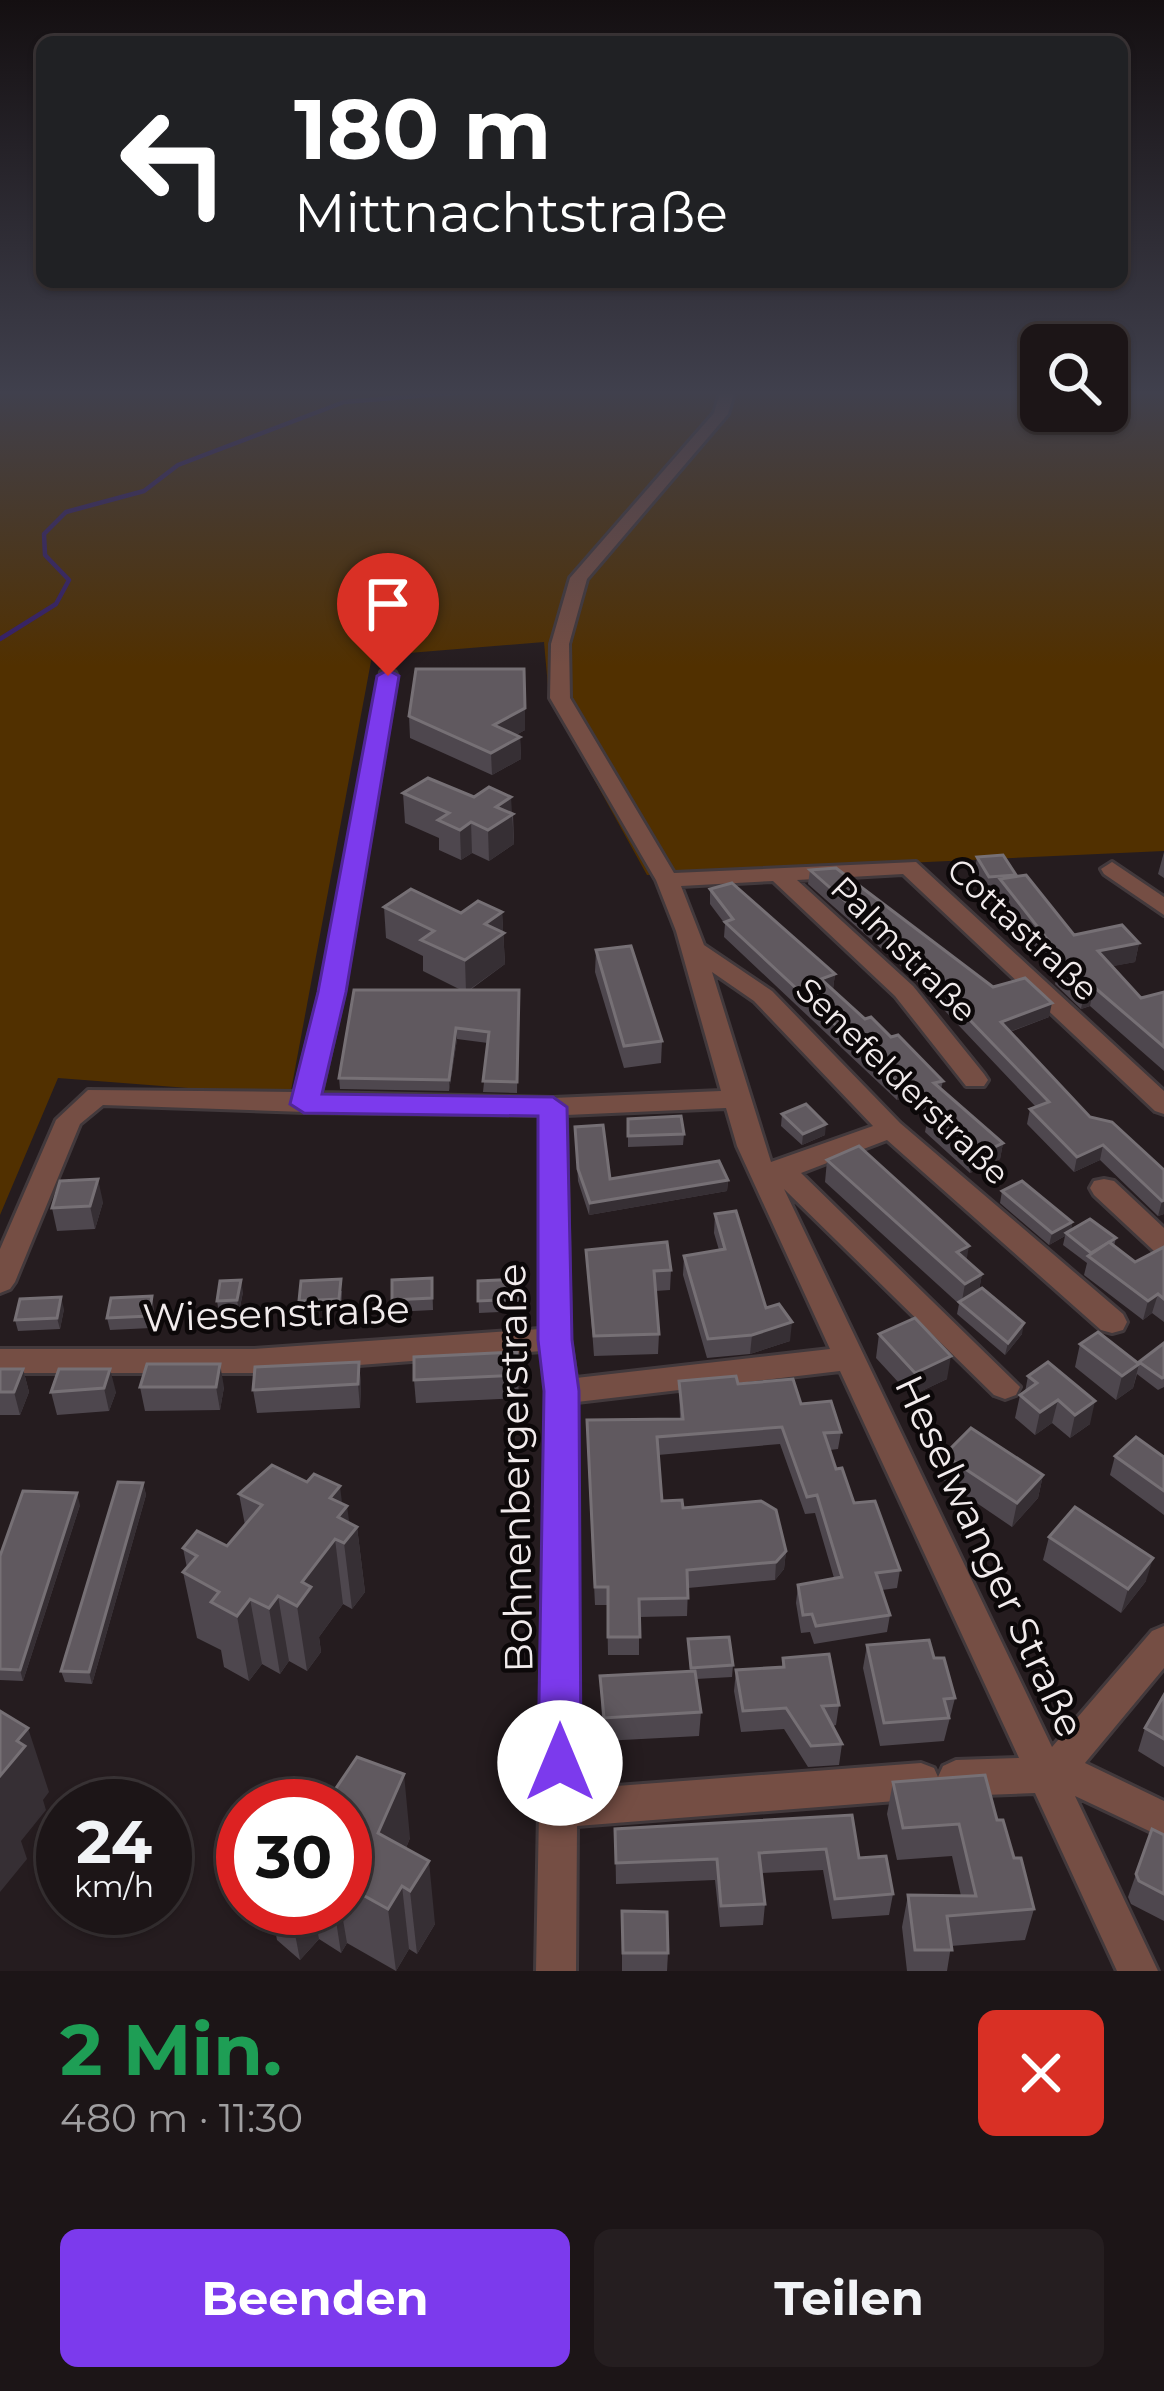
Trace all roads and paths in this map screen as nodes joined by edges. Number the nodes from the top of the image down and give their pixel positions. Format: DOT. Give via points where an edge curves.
graph roads {
  1 [pos="662,482"];
  2 [pos="388,676"];
  3 [pos="1112,869"];
  4 [pos="777,873"];
  5 [pos="668,880"];
  6 [pos="1164,908"];
  7 [pos="693,948"];
  8 [pos="975,1079"];
  9 [pos="732,1099"];
  10 [pos="304,1104"];
  11 [pos="1164,1105"];
  12 [pos="553,1107"];
  13 [pos="891,1129"];
  14 [pos="773,1173"];
  15 [pos="1104,1188"];
  16 [pos="1164,1244"];
  17 [pos="0,1282"];
  18 [pos="1112,1322"];
  19 [pos="555,1340"];
  20 [pos="850,1358"];
  21 [pos="0,1361"];
  22 [pos="1005,1387"];
  23 [pos="562,1391"];
  24 [pos="1164,1642"];
  25 [pos="1046,1771"];
  26 [pos="560,1809"];
  27 [pos="1164,1820"];
  28 [pos="556,1971"];
  29 [pos="1138,1971"];
  1 -- 5 [label="street, Heselwanger Straße" via="579,578 560,644 560,698"];
  2 -- 10 [label="street"];
  3 -- 6 [label="street"];
  4 -- 5 [label="street, Cottastraße"];
  4 -- 8 [label="street, Palmstraße" via="904,991"];
  4 -- 11 [label="street, Cottastraße" via="908,868"];
  5 -- 7 [label="street, Heselwanger Straße"];
  7 -- 9 [label="street, Heselwanger Straße"];
  7 -- 13 [label="street, Senefelderstraße" via="763,996"];
  9 -- 12 [label="street"];
  9 -- 14 [label="street, Heselwanger Straße"];
  10 -- 12 [label="street"];
  10 -- 17 [label="street" via="97,1096 69,1120"];
  12 -- 19 [label="street, Bohnenbergerstraße"];
  13 -- 14 [label="street"];
  13 -- 18 [label="street, Senefelderstraße"];
  14 -- 20 [label="street, Heselwanger Straße"];
  14 -- 22 [label="street"];
  15 -- 16 [label="street"];
  19 -- 21 [label="street, Wiesenstraße" via="254,1361"];
  19 -- 23 [label="street, Bohnenbergerstraße"];
  20 -- 23 [label="street"];
  20 -- 25 [label="street, Heselwanger Straße"];
  23 -- 26 [label="street, Bohnenbergerstraße"];
  24 -- 25 [label="street" via="1062,1763"];
  25 -- 26 [label="street"];
  25 -- 27 [label="street" via="1069,1774"];
  25 -- 29 [label="street, Heselwanger Straße"];
  26 -- 28 [label="street, Bohnenbergerstraße"];
}
